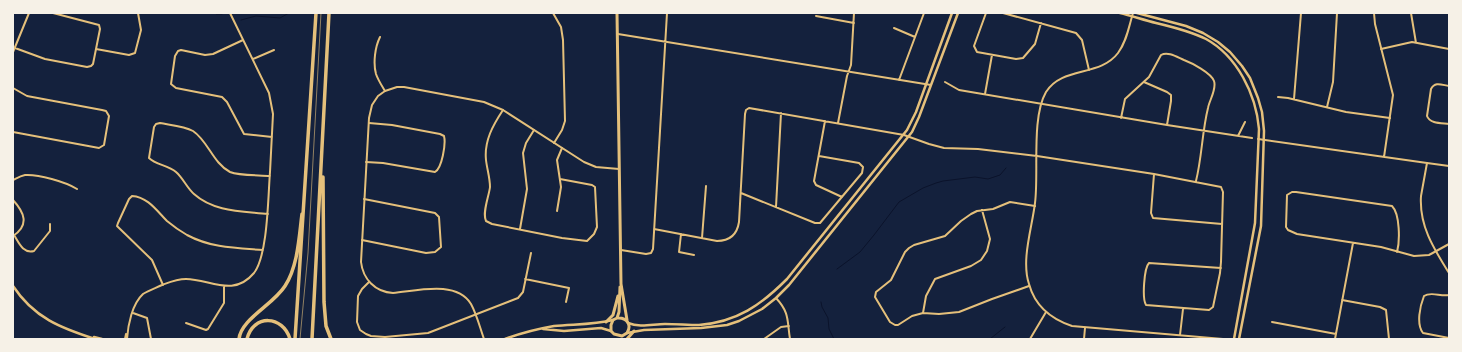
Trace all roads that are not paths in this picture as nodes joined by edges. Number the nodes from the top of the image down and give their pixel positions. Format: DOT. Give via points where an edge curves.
graph roads {
  1 [pos="29,13"];
  2 [pos="53,13"];
  3 [pos="138,13"];
  4 [pos="230,13"];
  5 [pos="316,13"];
  6 [pos="329,13"];
  7 [pos="553,13"];
  8 [pos="616,13"];
  9 [pos="666,13"];
  10 [pos="854,13"];
  11 [pos="924,13"];
  12 [pos="952,13"];
  13 [pos="958,13"];
  14 [pos="986,13"];
  15 [pos="1003,13"];
  16 [pos="1120,13"];
  17 [pos="1137,13"];
  18 [pos="1301,13"];
  19 [pos="1337,13"];
  20 [pos="1374,13"];
  21 [pos="1411,13"];
  22 [pos="1133,15"];
  23 [pos="816,16"];
  24 [pos="854,23"];
  25 [pos="1041,23"];
  26 [pos="894,28"];
  27 [pos="617,34"];
  28 [pos="380,37"];
  29 [pos="915,37"];
  30 [pos="243,40"];
  31 [pos="664,41"];
  32 [pos="1218,42"];
  33 [pos="1416,43"];
  34 [pos="1215,45"];
  35 [pos="15,48"];
  36 [pos="96,49"];
  37 [pos="1449,49"];
  38 [pos="274,50"];
  39 [pos="1382,50"];
  40 [pos="13,52"];
  41 [pos="992,55"];
  42 [pos="252,60"];
  43 [pos="1089,70"];
  44 [pos="849,71"];
  45 [pos="899,80"];
  46 [pos="945,82"];
  47 [pos="1143,82"];
  48 [pos="926,84"];
  49 [pos="931,84"];
  50 [pos="1449,86"];
  51 [pos="13,88"];
  52 [pos="385,91"];
  53 [pos="985,94"];
  54 [pos="1278,97"];
  55 [pos="1294,99"];
  56 [pos="1042,104"];
  57 [pos="1327,107"];
  58 [pos="503,110"];
  59 [pos="781,113"];
  60 [pos="1121,118"];
  61 [pos="1390,118"];
  62 [pos="824,121"];
  63 [pos="1245,122"];
  64 [pos="838,123"];
  65 [pos="368,124"];
  66 [pos="1449,124"];
  67 [pos="1167,125"];
  68 [pos="534,130"];
  69 [pos="1204,131"];
  70 [pos="13,132"];
  71 [pos="904,135"];
  72 [pos="909,136"];
  73 [pos="1238,136"];
  74 [pos="272,137"];
  75 [pos="1252,138"];
  76 [pos="1258,139"];
  77 [pos="1264,140"];
  78 [pos="308,141"];
  79 [pos="323,142"];
  80 [pos="554,143"];
  81 [pos="562,148"];
  82 [pos="818,156"];
  83 [pos="1037,156"];
  84 [pos="1384,157"];
  85 [pos="366,162"];
  86 [pos="1427,163"];
  87 [pos="1449,166"];
  88 [pos="619,169"];
  89 [pos="1154,174"];
  90 [pos="270,176"];
  91 [pos="560,179"];
  92 [pos="13,180"];
  93 [pos="1196,182"];
  94 [pos="706,186"];
  95 [pos="77,189"];
  96 [pos="741,193"];
  97 [pos="842,197"];
  98 [pos="364,199"];
  99 [pos="13,200"];
  100 [pos="1035,206"];
  101 [pos="776,207"];
  102 [pos="982,210"];
  103 [pos="557,211"];
  104 [pos="268,214"];
  105 [pos="50,224"];
  106 [pos="1222,224"];
  107 [pos="520,229"];
  108 [pos="654,229"];
  109 [pos="681,234"];
  110 [pos="14,235"];
  111 [pos="702,238"];
  112 [pos="362,240"];
  113 [pos="1353,243"];
  114 [pos="1449,244"];
  115 [pos="263,250"];
  116 [pos="620,250"];
  117 [pos="1397,252"];
  118 [pos="1436,252"];
  119 [pos="531,253"];
  120 [pos="694,255"];
  121 [pos="1220,268"];
  122 [pos="1449,273"];
  123 [pos="525,279"];
  124 [pos="369,282"];
  125 [pos="621,284"];
  126 [pos="163,285"];
  127 [pos="13,286"];
  128 [pos="224,286"];
  129 [pos="1029,286"];
  130 [pos="620,292"];
  131 [pos="772,294"];
  132 [pos="1449,295"];
  133 [pos="776,298"];
  134 [pos="1342,300"];
  135 [pos="566,302"];
  136 [pos="1182,308"];
  137 [pos="1046,312"];
  138 [pos="133,313"];
  139 [pos="924,313"];
  140 [pos="476,315"];
  141 [pos="615,319"];
  142 [pos="606,322"];
  143 [pos="628,322"];
  144 [pos="1272,322"];
  145 [pos="186,323"];
  146 [pos="789,326"];
  147 [pos="1084,328"];
  148 [pos="540,329"];
  149 [pos="611,331"];
  150 [pos="634,331"];
  151 [pos="614,334"];
  152 [pos="626,334"];
  153 [pos="1336,334"];
  154 [pos="1180,335"];
  155 [pos="88,336"];
  156 [pos="1449,338"];
  157 [pos="95,339"];
  158 [pos="102,339"];
  159 [pos="126,339"];
  160 [pos="151,339"];
  161 [pos="239,339"];
  162 [pos="247,339"];
  163 [pos="290,339"];
  164 [pos="295,339"];
  165 [pos="313,339"];
  166 [pos="331,339"];
  167 [pos="484,339"];
  168 [pos="505,339"];
  169 [pos="616,339"];
  170 [pos="623,339"];
  171 [pos="627,339"];
  172 [pos="764,339"];
  173 [pos="790,339"];
  174 [pos="1030,339"];
  175 [pos="1084,339"];
  176 [pos="1223,339"];
  177 [pos="1234,339"];
  178 [pos="1239,339"];
  179 [pos="1335,339"];
  180 [pos="1389,339"];
  1 -- 35 [label="street"];
  2 -- 36 [label="street" via="99,25"];
  3 -- 36 [label="street" via="140,30 135,53 129,55"];
  4 -- 30 [label="street"];
  5 -- 78 [label="highway"];
  6 -- 79 [label="highway"];
  7 -- 80 [label="street" via="561,27 563,40 565,121"];
  8 -- 27 [label="main road"];
  9 -- 31 [label="street"];
  10 -- 24 [label="street"];
  11 -- 29 [label="street"];
  12 -- 48 [label="main road"];
  13 -- 49 [label="main road"];
  14 -- 41 [label="street" via="974,46 977,52"];
  15 -- 25 [label="street"];
  16 -- 22 [label="main road"];
  17 -- 32 [label="main road" via="1203,32"];
  18 -- 55 [label="street"];
  19 -- 57 [label="street" via="1333,82"];
  20 -- 39 [label="street"];
  21 -- 33 [label="street"];
  22 -- 34 [label="main road" via="1185,31"];
  22 -- 43 [label="street" via="1117,54 1107,63"];
  23 -- 24 [label="street"];
  24 -- 44 [label="street"];
  25 -- 41 [label="street" via="1035,44 1022,58"];
  25 -- 43 [label="street" via="1071,30 1078,35 1082,40"];
  26 -- 29 [label="street"];
  27 -- 31 [label="street"];
  27 -- 88 [label="main road"];
  28 -- 52 [label="street" via="376,44 375,68"];
  29 -- 45 [label="street"];
  30 -- 42 [label="street"];
  30 -- 74 [label="street" via="209,55 178,51 171,84 176,88 222,98 227,102 244,134"];
  31 -- 44 [label="street"];
  31 -- 108 [label="street"];
  32 -- 34 [label="main road"];
  32 -- 77 [label="main road" via="1242,66 1256,91 1262,112"];
  33 -- 37 [label="street"];
  33 -- 39 [label="street" via="1408,42"];
  34 -- 76 [label="main road" via="1236,67 1248,86 1258,118"];
  35 -- 36 [label="street" via="45,59 89,68 93,64"];
  35 -- 40 [label="street"];
  38 -- 42 [label="street"];
  39 -- 61 [label="street" via="1393,95"];
  41 -- 53 [label="street"];
  42 -- 74 [label="street" via="271,100"];
  43 -- 56 [label="street" via="1058,80 1048,90"];
  44 -- 45 [label="street"];
  44 -- 64 [label="street"];
  45 -- 48 [label="street"];
  46 -- 53 [label="street" via="959,90"];
  47 -- 60 [label="street" via="1125,99"];
  47 -- 67 [label="street" via="1171,95"];
  47 -- 69 [label="street" via="1151,75 1164,53 1193,64 1210,76 1214,80 1214,86"];
  48 -- 49 [label="street"];
  48 -- 71 [label="main road"];
  49 -- 72 [label="main road" via="917,123"];
  50 -- 66 [label="street" via="1432,86 1427,116 1428,120"];
  51 -- 70 [label="street" via="27,96 102,110 109,116 104,145 99,148"];
  52 -- 58 [label="street" via="404,87 484,102"];
  52 -- 65 [label="street" via="372,105"];
  53 -- 56 [label="street"];
  54 -- 55 [label="street"];
  55 -- 57 [label="street"];
  56 -- 60 [label="street"];
  56 -- 83 [label="street"];
  57 -- 61 [label="street"];
  58 -- 68 [label="street"];
  58 -- 107 [label="street" via="492,127 487,142 486,159 490,186 484,219 490,223"];
  59 -- 62 [label="street"];
  59 -- 96 [label="street" via="752,108 745,112"];
  59 -- 101 [label="street"];
  60 -- 67 [label="street"];
  61 -- 84 [label="street"];
  62 -- 64 [label="street"];
  62 -- 82 [label="street"];
  63 -- 73 [label="street"];
  64 -- 71 [label="street"];
  65 -- 85 [label="street"];
  65 -- 85 [label="street" via="392,125 440,134 444,136 445,142 440,168 435,172"];
  67 -- 69 [label="street"];
  68 -- 80 [label="street"];
  68 -- 107 [label="street" via="523,150 527,189"];
  69 -- 73 [label="street"];
  69 -- 93 [label="street"];
  71 -- 72 [label="street"];
  71 -- 131 [label="main road"];
  72 -- 83 [label="street" via="944,148"];
  72 -- 133 [label="main road"];
  73 -- 75 [label="street"];
  74 -- 90 [label="street"];
  76 -- 77 [label="street"];
  76 -- 177 [label="main road" via="1255,223"];
  77 -- 84 [label="street"];
  77 -- 178 [label="main road" via="1260,226"];
  78 -- 161 [label="highway" via="298,240 290,275 285,287 276,297 244,325"];
  78 -- 164 [label="highway"];
  79 -- 165 [label="highway"];
  79 -- 166 [label="highway" via="324,302 326,326"];
  80 -- 81 [label="street"];
  81 -- 88 [label="street" via="589,165"];
  81 -- 91 [label="street" via="557,160"];
  82 -- 97 [label="street" via="815,184"];
  82 -- 97 [label="street" via="859,163 863,167 862,173"];
  83 -- 89 [label="street"];
  83 -- 100 [label="street"];
  84 -- 86 [label="street"];
  85 -- 98 [label="street"];
  86 -- 87 [label="street"];
  86 -- 118 [label="street" via="1422,217 1427,237"];
  88 -- 116 [label="main road"];
  89 -- 93 [label="street"];
  89 -- 106 [label="street" via="1151,215 1153,218"];
  90 -- 104 [label="street"];
  90 -- 104 [label="street" via="234,173 227,170 190,130 160,123 154,127 149,158 175,171 198,197 210,205 221,208"];
  91 -- 103 [label="street"];
  91 -- 107 [label="street" via="595,187 597,227 594,234 587,241"];
  92 -- 95 [label="street" via="26,175 62,181"];
  93 -- 106 [label="street" via="1221,187"];
  94 -- 111 [label="street"];
  96 -- 101 [label="street"];
  96 -- 111 [label="street" via="738,227 734,235 723,241"];
  97 -- 101 [label="street" via="819,224"];
  98 -- 112 [label="street"];
  98 -- 112 [label="street" via="435,213 439,217 441,247 435,252 426,253"];
  99 -- 110 [label="street" via="21,209 24,219 20,230"];
  100 -- 102 [label="street" via="1010,202 993,209"];
  100 -- 129 [label="street" via="1026,264"];
  102 -- 139 [label="street" via="989,235 987,251 981,260 971,266 935,279 926,296"];
  102 -- 139 [label="street" via="965,217 942,238 909,248 891,280 876,292 877,301 892,324 898,325 912,316"];
  104 -- 115 [label="street"];
  105 -- 110 [label="street" via="50,231 34,251 24,250"];
  106 -- 121 [label="street"];
  108 -- 109 [label="street"];
  108 -- 116 [label="street" via="653,249 650,253"];
  109 -- 111 [label="street"];
  109 -- 120 [label="street" via="678,252"];
  112 -- 124 [label="street" via="362,268"];
  113 -- 117 [label="street"];
  113 -- 117 [label="street" via="1301,235 1288,230 1288,193 1392,206 1398,227"];
  113 -- 134 [label="street"];
  114 -- 118 [label="street"];
  115 -- 126 [label="street" via="222,247 196,240 175,227 150,203 132,196 118,226 152,260"];
  115 -- 128 [label="street" via="257,268 248,278 236,285"];
  116 -- 125 [label="main road"];
  117 -- 118 [label="street" via="1422,256"];
  118 -- 122 [label="street"];
  119 -- 123 [label="street"];
  121 -- 136 [label="street" via="1213,307 1209,310"];
  121 -- 136 [label="street" via="1151,262 1148,264 1145,303 1148,306"];
  123 -- 135 [label="street" via="568,288"];
  123 -- 140 [label="street" via="523,292 518,298"];
  124 -- 140 [label="street" via="379,290 389,292 442,288 452,290 467,299"];
  124 -- 140 [label="street" via="358,296 357,322 360,330 368,336 428,333"];
  125 -- 130 [label="main road"];
  125 -- 143 [label="main road"];
  126 -- 128 [label="street" via="187,279"];
  126 -- 138 [label="street" via="143,294 136,302"];
  127 -- 155 [label="main road" via="23,301 45,319 65,330"];
  128 -- 145 [label="street" via="224,303 208,329 201,330"];
  129 -- 137 [label="street"];
  129 -- 139 [label="street" via="959,312"];
  130 -- 141 [label="main road" via="619,312"];
  130 -- 142 [label="main road" via="613,315"];
  131 -- 133 [label="main road"];
  131 -- 143 [label="main road" via="747,312 724,321 698,325 639,326"];
  132 -- 156 [label="street" via="1424,296 1420,326 1423,333"];
  133 -- 146 [label="street" via="785,310"];
  133 -- 150 [label="main road" via="762,309 727,325"];
  134 -- 153 [label="street"];
  134 -- 180 [label="street" via="1386,310"];
  136 -- 154 [label="street"];
  137 -- 147 [label="street" via="1061,322"];
  137 -- 174 [label="street"];
  138 -- 159 [label="street"];
  138 -- 160 [label="street" via="147,318"];
  140 -- 167 [label="street"];
  141 -- 142 [label="main road"];
  141 -- 143 [label="main road" via="622,318"];
  141 -- 149 [label="main road"];
  142 -- 148 [label="main road"];
  143 -- 152 [label="main road"];
  144 -- 153 [label="street"];
  146 -- 172 [label="street" via="780,327"];
  146 -- 173 [label="street"];
  147 -- 154 [label="street"];
  147 -- 175 [label="street"];
  148 -- 149 [label="main road" via="564,331 605,328"];
  148 -- 168 [label="main road"];
  149 -- 151 [label="main road"];
  150 -- 152 [label="main road"];
  150 -- 171 [label="main road"];
  151 -- 152 [label="main road"];
  151 -- 169 [label="main road"];
  152 -- 170 [label="main road"];
  153 -- 179 [label="street"];
  154 -- 176 [label="street"];
  155 -- 157 [label="main road"];
  155 -- 158 [label="main road"];
  162 -- 163 [label="highway" via="257,323 268,320 282,326"];
}
